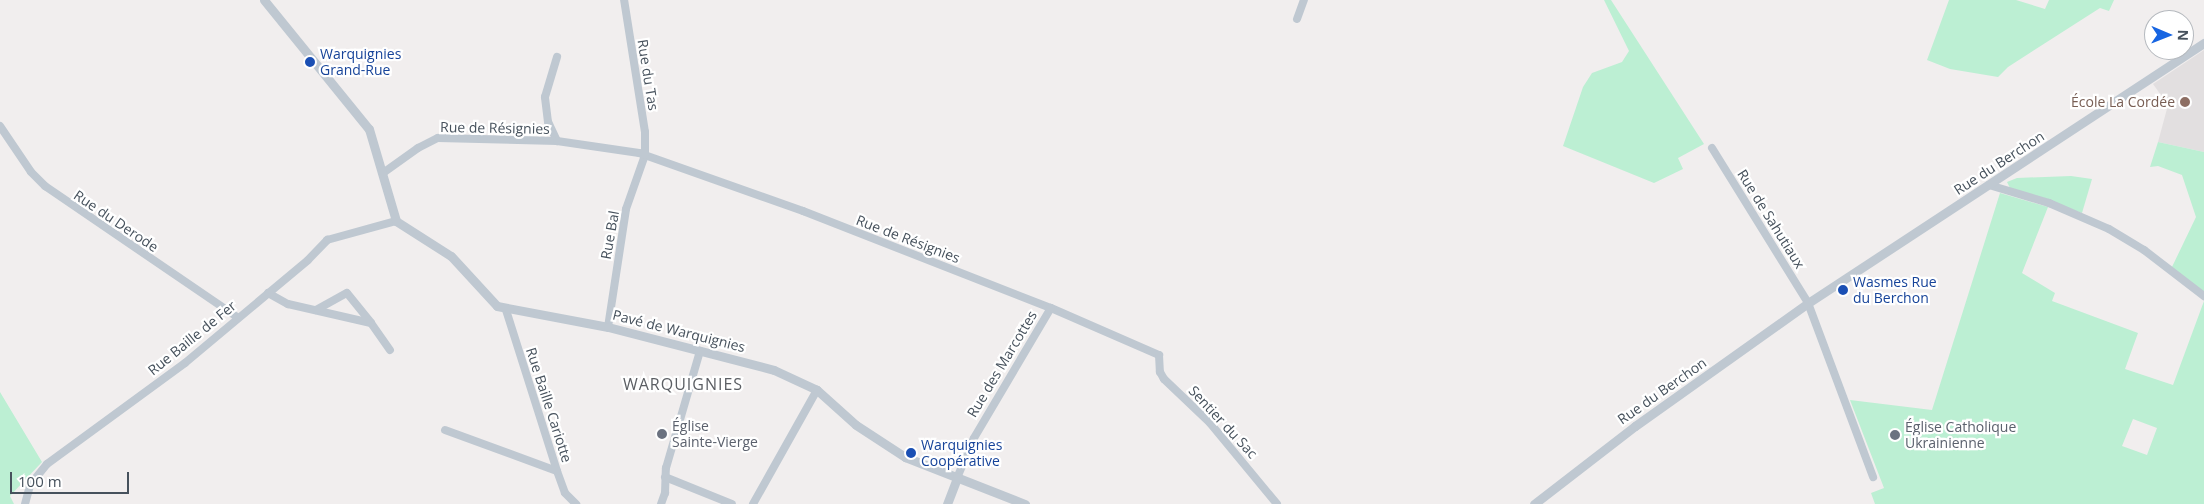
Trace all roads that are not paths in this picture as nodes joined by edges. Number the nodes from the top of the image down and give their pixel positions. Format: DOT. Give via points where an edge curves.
graph roads {
  1 [pos="264,0"];
  2 [pos="624,0"];
  3 [pos="1304,0"];
  4 [pos="1297,19"];
  5 [pos="2204,43"];
  6 [pos="557,56"];
  7 [pos="0,126"];
  8 [pos="557,141"];
  9 [pos="1712,148"];
  10 [pos="642,154"];
  11 [pos="383,173"];
  12 [pos="1990,185"];
  13 [pos="396,221"];
  14 [pos="268,293"];
  15 [pos="2204,296"];
  16 [pos="1808,303"];
  17 [pos="1052,308"];
  18 [pos="316,310"];
  19 [pos="506,310"];
  20 [pos="237,317"];
  21 [pos="371,323"];
  22 [pos="608,327"];
  23 [pos="390,350"];
  24 [pos="700,351"];
  25 [pos="1159,355"];
  26 [pos="816,390"];
  27 [pos="445,430"];
  28 [pos="557,471"];
  29 [pos="665,477"];
  30 [pos="1874,477"];
  31 [pos="957,478"];
  32 [pos="24,504"];
  33 [pos="576,504"];
  34 [pos="661,504"];
  35 [pos="732,504"];
  36 [pos="753,504"];
  37 [pos="947,504"];
  38 [pos="1026,504"];
  39 [pos="1278,504"];
  40 [pos="1534,504"];
  1 -- 11 [label="street" via="369,129"];
  2 -- 10 [label="street, Rue du Tas" via="645,132"];
  3 -- 4 [label="street"];
  5 -- 12 [label="street, Rue du Berchon"];
  6 -- 8 [label="street" via="545,97 548,122"];
  7 -- 20 [label="street, Rue du Derode" via="31,172 45,186"];
  8 -- 10 [label="street, Rue de Résignies"];
  8 -- 11 [label="street, Rue de Résignies" via="438,138"];
  9 -- 16 [label="street, Rue de Sahutiaux"];
  10 -- 17 [label="street, Rue de Résignies" via="803,211"];
  10 -- 22 [label="street, Rue Bal" via="626,209"];
  11 -- 13 [label="street"];
  12 -- 15 [label="street" via="2049,202 2109,229 2144,250"];
  12 -- 16 [label="street, Rue du Berchon"];
  13 -- 14 [label="street, Rue Baille de Fer" via="327,240"];
  13 -- 19 [label="street, Pavé de Warquignies" via="451,256 486,296"];
  14 -- 18 [label="street" via="288,304"];
  14 -- 20 [label="street, Rue Baille de Fer"];
  16 -- 30 [label="street"];
  16 -- 40 [label="street, Rue du Berchon" via="1636,426"];
  17 -- 25 [label="street, Rue de Résignies"];
  17 -- 31 [label="street, Rue des Marcottes" via="975,436"];
  18 -- 21 [label="street"];
  18 -- 21 [label="street" via="342,292 347,293 352,295"];
  19 -- 22 [label="street, Pavé de Warquignies"];
  19 -- 28 [label="street, Rue Baille Cariotte"];
  20 -- 32 [label="street, Rue Baille de Fer" via="185,363 46,464 30,486"];
  21 -- 23 [label="street"];
  22 -- 24 [label="street, Pavé de Warquignies"];
  24 -- 26 [label="street, Pavé de Warquignies" via="774,370"];
  24 -- 29 [label="street"];
  25 -- 39 [label="street, Sentier du Sac" via="1164,379 1201,413"];
  26 -- 31 [label="street, Pavé de Warquignies" via="888,448"];
  26 -- 36 [label="street"];
  27 -- 28 [label="street"];
  28 -- 33 [label="street, Rue Baille Cariotte" via="565,493"];
  29 -- 34 [label="street"];
  29 -- 35 [label="street"];
  31 -- 37 [label="street"];
  31 -- 38 [label="street"];
}
